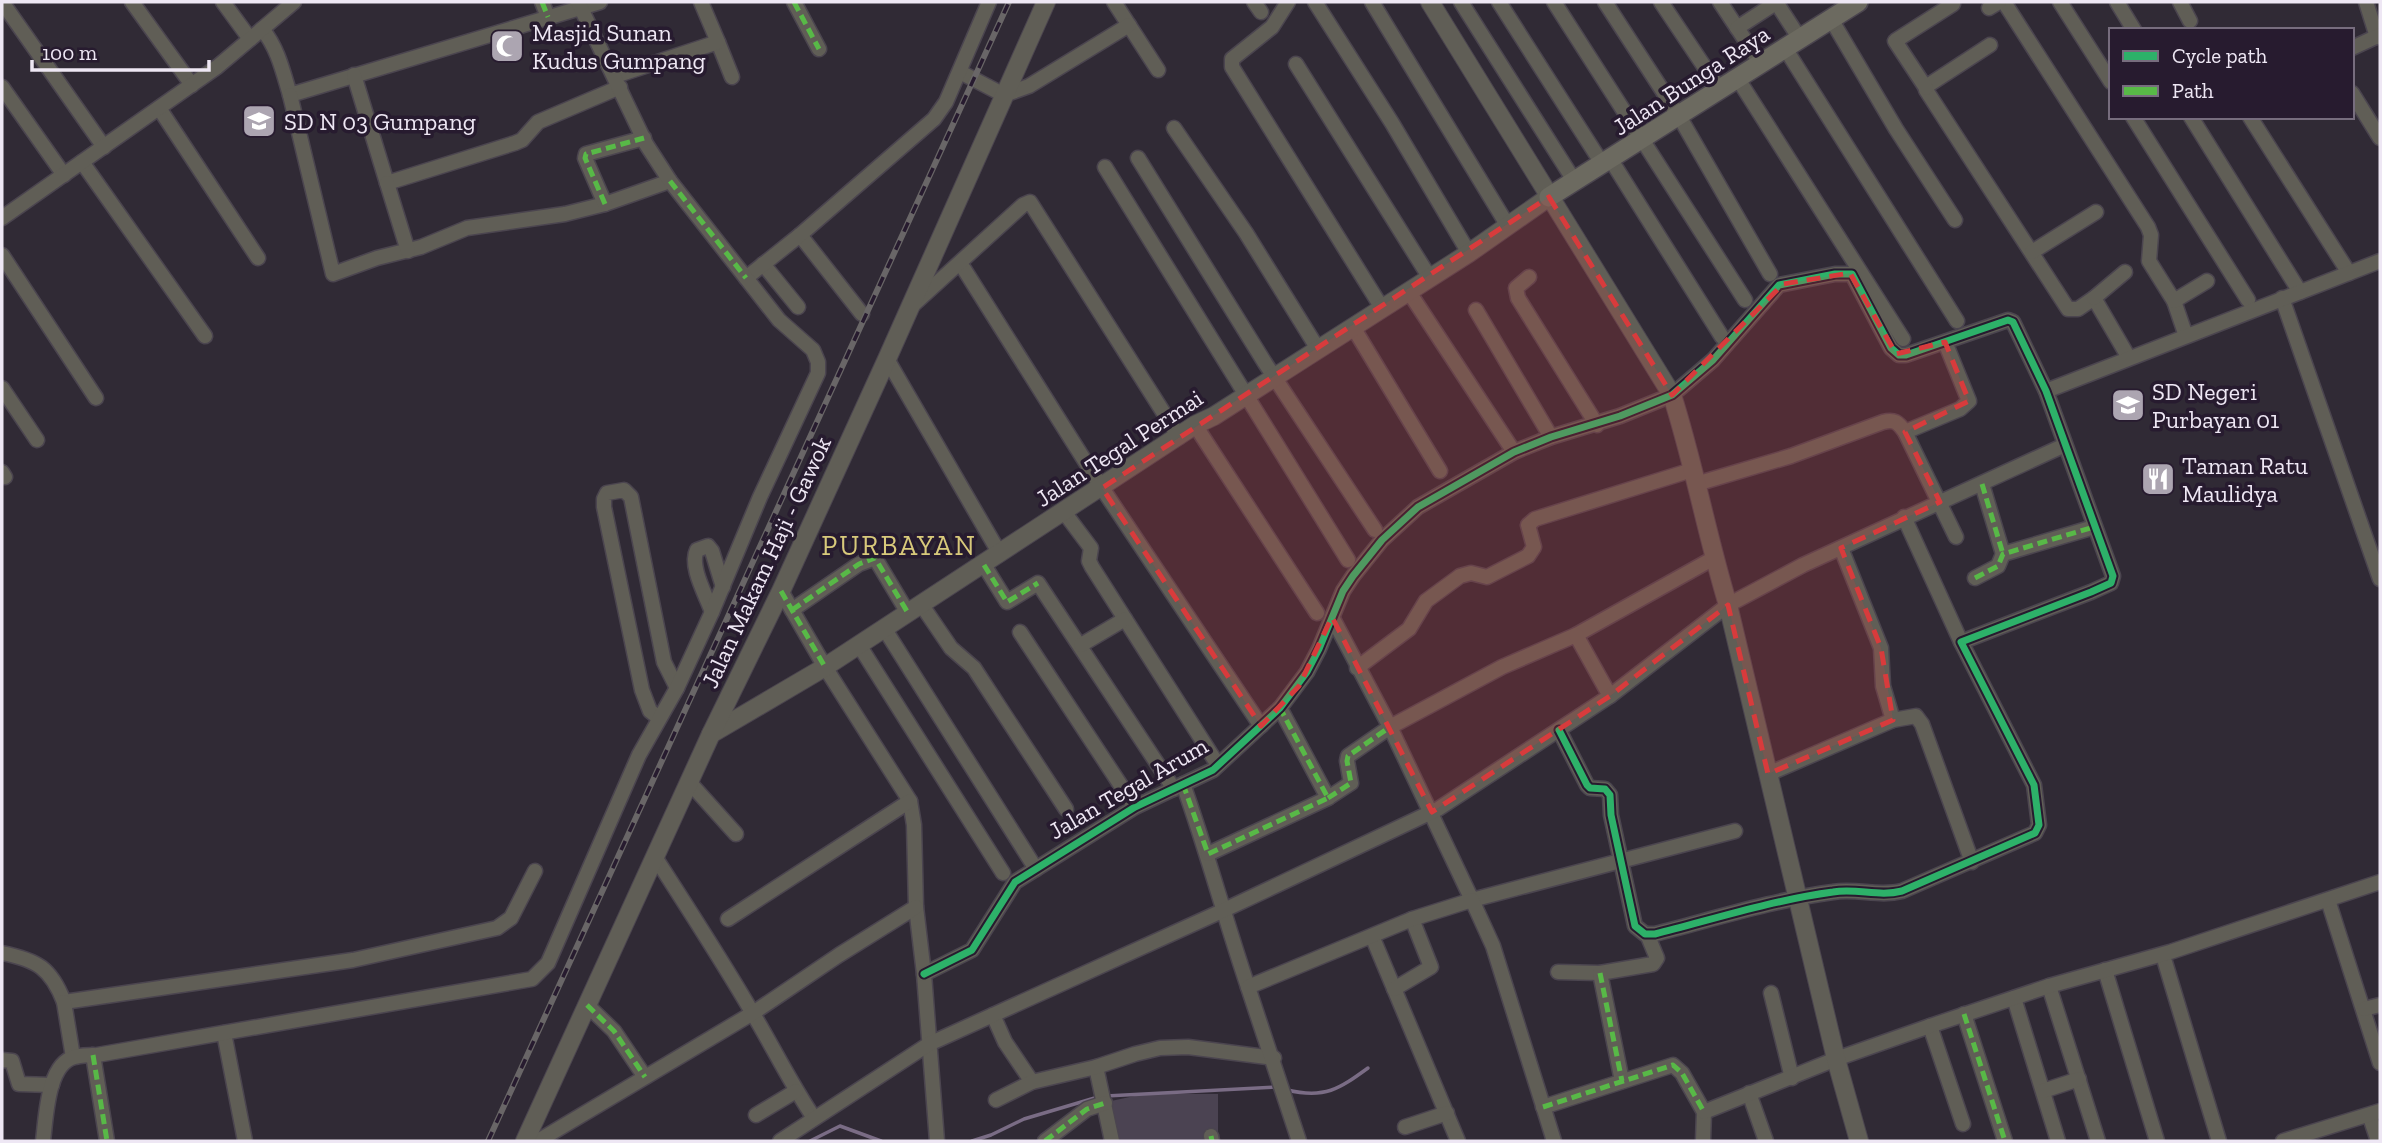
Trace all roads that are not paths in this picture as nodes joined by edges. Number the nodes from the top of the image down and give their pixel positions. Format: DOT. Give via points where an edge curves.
graph roads {
  1 [pos="2,2"];
  2 [pos="132,2"];
  3 [pos="223,2"];
  4 [pos="294,2"];
  5 [pos="542,2"];
  6 [pos="600,2"];
  7 [pos="701,2"];
  8 [pos="794,2"];
  9 [pos="989,2"];
  10 [pos="1046,2"];
  11 [pos="1114,2"];
  12 [pos="1288,2"];
  13 [pos="1315,2"];
  14 [pos="1372,2"];
  15 [pos="1430,2"];
  16 [pos="1461,2"];
  17 [pos="1499,2"];
  18 [pos="1554,2"];
  19 [pos="1605,2"];
  20 [pos="1661,2"];
  21 [pos="1720,2"];
  22 [pos="1776,2"];
  23 [pos="1858,2"];
  24 [pos="2060,2"];
  25 [pos="2117,2"];
  26 [pos="2180,2"];
  27 [pos="2366,2"];
  28 [pos="1953,4"];
  29 [pos="1997,4"];
  30 [pos="579,5"];
  31 [pos="1835,11"];
  32 [pos="548,17"];
  33 [pos="2190,21"];
  34 [pos="1129,25"];
  35 [pos="1737,28"];
  36 [pos="2133,28"];
  37 [pos="262,29"];
  38 [pos="2378,36"];
  39 [pos="250,39"];
  40 [pos="718,42"];
  41 [pos="1793,44"];
  42 [pos="1990,45"];
  43 [pos="2354,47"];
  44 [pos="819,48"];
  45 [pos="1296,64"];
  46 [pos="1761,64"];
  47 [pos="1158,70"];
  48 [pos="960,72"];
  49 [pos="354,75"];
  50 [pos="732,77"];
  51 [pos="1738,79"];
  52 [pos="2109,79"];
  53 [pos="618,81"];
  54 [pos="192,85"];
  55 [pos="2,87"];
  56 [pos="1926,88"];
  57 [pos="1720,90"];
  58 [pos="1004,95"];
  59 [pos="290,96"];
  60 [pos="2354,96"];
  61 [pos="159,108"];
  62 [pos="1679,116"];
  63 [pos="2134,119"];
  64 [pos="2193,119"];
  65 [pos="2251,119"];
  66 [pos="1174,128"];
  67 [pos="643,138"];
  68 [pos="2380,138"];
  69 [pos="1644,139"];
  70 [pos="104,147"];
  71 [pos="1138,158"];
  72 [pos="82,162"];
  73 [pos="1607,162"];
  74 [pos="1105,167"];
  75 [pos="64,175"];
  76 [pos="670,181"];
  77 [pos="1575,182"];
  78 [pos="387,183"];
  79 [pos="1549,197"];
  80 [pos="605,204"];
  81 [pos="2096,212"];
  82 [pos="3,214"];
  83 [pos="1955,220"];
  84 [pos="1508,226"];
  85 [pos="800,235"];
  86 [pos="408,251"];
  87 [pos="2032,252"];
  88 [pos="1469,253"];
  89 [pos="2,255"];
  90 [pos="258,258"];
  91 [pos="2380,261"];
  92 [pos="764,264"];
  93 [pos="964,269"];
  94 [pos="2125,272"];
  95 [pos="2349,273"];
  96 [pos="1770,274"];
  97 [pos="1529,277"];
  98 [pos="746,278"];
  99 [pos="1430,278"];
  100 [pos="2207,281"];
  101 [pos="1409,292"];
  102 [pos="2300,292"];
  103 [pos="2094,298"];
  104 [pos="2282,299"];
  105 [pos="1745,300"];
  106 [pos="2248,300"];
  107 [pos="2174,301"];
  108 [pos="798,307"];
  109 [pos="910,307"];
  110 [pos="1382,308"];
  111 [pos="1476,310"];
  112 [pos="862,314"];
  113 [pos="1956,321"];
  114 [pos="1353,327"];
  115 [pos="205,336"];
  116 [pos="2186,336"];
  117 [pos="1722,337"];
  118 [pos="1903,339"];
  119 [pos="1945,342"];
  120 [pos="1318,349"];
  121 [pos="2129,358"];
  122 [pos="887,359"];
  123 [pos="1276,377"];
  124 [pos="2,388"];
  125 [pos="2046,391"];
  126 [pos="1246,395"];
  127 [pos="1672,395"];
  128 [pos="96,398"];
  129 [pos="1195,425"];
  130 [pos="1597,425"];
  131 [pos="1905,432"];
  132 [pos="1179,436"];
  133 [pos="1552,437"];
  134 [pos="37,440"];
  135 [pos="2065,445"];
  136 [pos="1514,452"];
  137 [pos="1440,471"];
  138 [pos="1694,477"];
  139 [pos="1982,484"];
  140 [pos="1102,488"];
  141 [pos="1940,502"];
  142 [pos="1064,512"];
  143 [pos="1904,517"];
  144 [pos="2094,527"];
  145 [pos="1375,530"];
  146 [pos="1956,537"];
  147 [pos="1841,548"];
  148 [pos="1000,554"];
  149 [pos="2003,554"];
  150 [pos="1714,558"];
  151 [pos="1348,560"];
  152 [pos="984,565"];
  153 [pos="1975,578"];
  154 [pos="2380,579"];
  155 [pos="723,587"];
  156 [pos="781,591"];
  157 [pos="1728,605"];
  158 [pos="915,609"];
  159 [pos="792,610"];
  160 [pos="712,612"];
  161 [pos="1325,615"];
  162 [pos="1125,619"];
  163 [pos="884,628"];
  164 [pos="1020,632"];
  165 [pos="1576,635"];
  166 [pos="1961,642"];
  167 [pos="859,645"];
  168 [pos="1081,645"];
  169 [pos="825,667"];
  170 [pos="1357,668"];
  171 [pos="677,688"];
  172 [pos="1610,696"];
  173 [pos="1280,708"];
  174 [pos="659,718"];
  175 [pos="1894,720"];
  176 [pos="1261,726"];
  177 [pos="1390,727"];
  178 [pos="1559,730"];
  179 [pos="711,734"];
  180 [pos="1218,765"];
  181 [pos="1768,774"];
  182 [pos="690,783"];
  183 [pos="1178,786"];
  184 [pos="1328,798"];
  185 [pos="910,801"];
  186 [pos="1135,807"];
  187 [pos="1066,809"];
  188 [pos="1432,812"];
  189 [pos="1735,831"];
  190 [pos="736,834"];
  191 [pos="1208,854"];
  192 [pos="655,857"];
  193 [pos="1620,860"];
  194 [pos="1972,862"];
  195 [pos="1036,869"];
  196 [pos="535,871"];
  197 [pos="1003,873"];
  198 [pos="2380,883"];
  199 [pos="1798,899"];
  200 [pos="1472,900"];
  201 [pos="2329,900"];
  202 [pos="916,907"];
  203 [pos="1222,911"];
  204 [pos="728,919"];
  205 [pos="1412,919"];
  206 [pos="1647,934"];
  207 [pos="1372,936"];
  208 [pos="2,953"];
  209 [pos="2165,962"];
  210 [pos="2105,970"];
  211 [pos="1558,972"];
  212 [pos="1600,973"];
  213 [pos="925,974"];
  214 [pos="2049,986"];
  215 [pos="1248,987"];
  216 [pos="1394,989"];
  217 [pos="1771,993"];
  218 [pos="2014,998"];
  219 [pos="64,1002"];
  220 [pos="587,1005"];
  221 [pos="2380,1005"];
  222 [pos="2364,1009"];
  223 [pos="753,1013"];
  224 [pos="1964,1014"];
  225 [pos="993,1015"];
  226 [pos="1930,1026"];
  227 [pos="224,1033"];
  228 [pos="929,1044"];
  229 [pos="93,1055"];
  230 [pos="72,1057"];
  231 [pos="1274,1058"];
  232 [pos="1836,1059"];
  233 [pos="2,1060"];
  234 [pos="2380,1063"];
  235 [pos="1096,1067"];
  236 [pos="645,1077"];
  237 [pos="1792,1078"];
  238 [pos="2079,1079"];
  239 [pos="1622,1081"];
  240 [pos="1032,1082"];
  241 [pos="52,1085"];
  242 [pos="796,1091"];
  243 [pos="2043,1091"];
  244 [pos="1749,1093"];
  245 [pos="1104,1099"];
  246 [pos="996,1100"];
  247 [pos="1543,1107"];
  248 [pos="1704,1112"];
  249 [pos="1447,1113"];
  250 [pos="756,1115"];
  251 [pos="2376,1115"];
  252 [pos="814,1118"];
  253 [pos="1963,1124"];
  254 [pos="1405,1127"];
  255 [pos="43,1141"];
  256 [pos="107,1141"];
  257 [pos="245,1141"];
  258 [pos="525,1141"];
  259 [pos="538,1141"];
  260 [pos="780,1141"];
  261 [pos="937,1141"];
  262 [pos="1045,1141"];
  263 [pos="1112,1141"];
  264 [pos="1299,1141"];
  265 [pos="1458,1141"];
  266 [pos="1554,1141"];
  267 [pos="1703,1141"];
  268 [pos="1766,1141"];
  269 [pos="1859,1141"];
  270 [pos="2005,1141"];
  271 [pos="2058,1141"];
  272 [pos="2098,1141"];
  273 [pos="2157,1141"];
  274 [pos="2219,1141"];
  275 [pos="2283,1141"];
  276 [pos="2378,1141"];
  1 -- 70 [label="street"];
  2 -- 54 [label="street"];
  3 -- 39 [label="street"];
  4 -- 37 [label="street"];
  5 -- 32 [label="street"];
  6 -- 30 [label="street"];
  7 -- 40 [label="street"];
  8 -- 44 [label="street"];
  9 -- 48 [label="street"];
  10 -- 58 [label="street, Jalan Makam Haji - Gawok"];
  11 -- 34 [label="street"];
  12 -- 110 [label="street" via="1272,27 1232,59 1232,67"];
  13 -- 88 [label="street"];
  14 -- 84 [label="street"];
  15 -- 79 [label="street"];
  16 -- 77 [label="street"];
  17 -- 73 [label="street"];
  18 -- 69 [label="street"];
  19 -- 62 [label="street"];
  20 -- 57 [label="street"];
  21 -- 35 [label="street"];
  22 -- 35 [label="street"];
  22 -- 41 [label="street"];
  23 -- 31 [label="main road, Jalan Bunga Raya"];
  24 -- 52 [label="street"];
  25 -- 36 [label="street"];
  26 -- 33 [label="street"];
  27 -- 38 [label="street"];
  28 -- 56 [label="street" via="1895,41"];
  29 -- 107 [label="street" via="2148,227 2149,261"];
  30 -- 32 [label="street"];
  30 -- 53 [label="street"];
  31 -- 41 [label="main road, Jalan Bunga Raya"];
  31 -- 83 [label="street" via="1896,129"];
  32 -- 49 [label="street"];
  34 -- 47 [label="street"];
  34 -- 58 [label="street" via="1029,86"];
  35 -- 46 [label="street"];
  37 -- 39 [label="street"];
  37 -- 59 [label="street" via="278,55"];
  38 -- 43 [label="street"];
  39 -- 54 [label="street"];
  40 -- 50 [label="street"];
  40 -- 53 [label="street"];
  41 -- 46 [label="main road, Jalan Bunga Raya"];
  41 -- 113 [label="street"];
  42 -- 56 [label="street"];
  45 -- 99 [label="street"];
  46 -- 51 [label="main road, Jalan Bunga Raya"];
  48 -- 58 [label="street"];
  48 -- 85 [label="street" via="934,119"];
  49 -- 59 [label="street"];
  49 -- 78 [label="street"];
  51 -- 57 [label="main road, Jalan Bunga Raya"];
  51 -- 118 [label="street"];
  53 -- 67 [label="street"];
  53 -- 78 [label="street" via="538,122 523,140"];
  54 -- 61 [label="street"];
  55 -- 75 [label="street"];
  56 -- 87 [label="street"];
  57 -- 62 [label="main road, Jalan Bunga Raya"];
  58 -- 109 [label="street, Jalan Makam Haji - Gawok"];
  59 -- 86 [label="street" via="333,274"];
  60 -- 68 [label="street"];
  61 -- 70 [label="street"];
  61 -- 90 [label="street"];
  62 -- 69 [label="main road, Jalan Bunga Raya"];
  62 -- 96 [label="street"];
  63 -- 106 [label="street"];
  64 -- 102 [label="street"];
  65 -- 95 [label="street"];
  66 -- 120 [label="street"];
  67 -- 76 [label="street"];
  67 -- 80 [label="street" via="586,154"];
  69 -- 73 [label="main road, Jalan Bunga Raya"];
  69 -- 105 [label="street"];
  70 -- 72 [label="street"];
  71 -- 123 [label="street"];
  72 -- 75 [label="street"];
  72 -- 115 [label="street"];
  73 -- 77 [label="main road, Jalan Bunga Raya"];
  73 -- 117 [label="street"];
  74 -- 126 [label="street"];
  75 -- 82 [label="street"];
  76 -- 80 [label="street"];
  76 -- 98 [label="street"];
  77 -- 79 [label="main road, Jalan Bunga Raya"];
  78 -- 86 [label="street"];
  79 -- 84 [label="street, Jalan Tegal Permai"];
  79 -- 127 [label="street"];
  80 -- 86 [label="street" via="467,228"];
  81 -- 87 [label="street"];
  84 -- 88 [label="street, Jalan Tegal Permai"];
  85 -- 92 [label="street"];
  85 -- 112 [label="street"];
  87 -- 103 [label="street" via="2068,309 2078,309"];
  88 -- 99 [label="street, Jalan Tegal Permai"];
  89 -- 128 [label="street"];
  91 -- 95 [label="street"];
  92 -- 98 [label="street"];
  92 -- 108 [label="street"];
  93 -- 140 [label="street"];
  94 -- 103 [label="street"];
  95 -- 102 [label="street"];
  97 -- 130 [label="street" via="1517,286 1516,294"];
  98 -- 155 [label="street" via="779,320 813,350 818,373"];
  99 -- 101 [label="street, Jalan Tegal Permai"];
  100 -- 107 [label="street"];
  101 -- 110 [label="street, Jalan Tegal Permai"];
  101 -- 136 [label="street"];
  102 -- 104 [label="street"];
  103 -- 121 [label="street"];
  104 -- 116 [label="street"];
  104 -- 154 [label="street"];
  107 -- 116 [label="street"];
  109 -- 122 [label="street, Jalan Makam Haji - Gawok"];
  109 -- 132 [label="street" via="1030,202"];
  110 -- 114 [label="street, Jalan Tegal Permai"];
  111 -- 133 [label="street"];
  114 -- 120 [label="street, Jalan Tegal Permai"];
  114 -- 137 [label="street"];
  116 -- 121 [label="street"];
  119 -- 125 [label="street" via="2011,320"];
  119 -- 127 [label="street, Jalan Tegal Arum" via="1906,355 1895,352 1850,273 1783,284 1713,360"];
  119 -- 131 [label="street" via="1969,401"];
  120 -- 123 [label="street, Jalan Tegal Permai"];
  121 -- 125 [label="street"];
  122 -- 148 [label="street"];
  122 -- 156 [label="street, Jalan Makam Haji - Gawok"];
  123 -- 126 [label="street, Jalan Tegal Permai"];
  123 -- 145 [label="street"];
  124 -- 134 [label="street"];
  125 -- 135 [label="street"];
  126 -- 129 [label="street, Jalan Tegal Permai"];
  126 -- 151 [label="street"];
  127 -- 130 [label="street, Jalan Tegal Arum"];
  127 -- 138 [label="street"];
  129 -- 132 [label="street, Jalan Tegal Permai"];
  129 -- 161 [label="street"];
  130 -- 133 [label="street, Jalan Tegal Arum"];
  131 -- 138 [label="street" via="1896,422 1883,422 1791,456"];
  131 -- 141 [label="street"];
  132 -- 140 [label="street, Jalan Tegal Permai"];
  133 -- 136 [label="street, Jalan Tegal Arum"];
  135 -- 139 [label="street"];
  135 -- 144 [label="street"];
  136 -- 161 [label="street, Jalan Tegal Arum" via="1402,520 1359,567"];
  138 -- 150 [label="street"];
  138 -- 170 [label="street" via="1535,519 1528,525 1535,547 1528,556 1487,577 1460,576 1426,601 1409,629"];
  139 -- 141 [label="street"];
  139 -- 149 [label="street"];
  140 -- 142 [label="street, Jalan Tegal Permai"];
  140 -- 176 [label="street"];
  141 -- 143 [label="street"];
  141 -- 146 [label="street"];
  142 -- 148 [label="street, Jalan Tegal Permai"];
  142 -- 162 [label="street" via="1091,548 1090,564"];
  143 -- 147 [label="street"];
  143 -- 166 [label="street"];
  144 -- 149 [label="street"];
  144 -- 166 [label="street" via="2112,573 2111,583"];
  147 -- 157 [label="street"];
  147 -- 175 [label="street" via="1881,648 1883,686"];
  148 -- 152 [label="street, Jalan Tegal Permai"];
  149 -- 153 [label="street" via="1998,566"];
  150 -- 157 [label="street"];
  150 -- 165 [label="street"];
  152 -- 158 [label="street, Jalan Tegal Permai"];
  152 -- 168 [label="street" via="1007,602 1038,583"];
  155 -- 160 [label="street"];
  155 -- 160 [label="street" via="710,548 697,550 695,564"];
  156 -- 159 [label="street"];
  156 -- 179 [label="street, Jalan Makam Haji - Gawok"];
  157 -- 172 [label="street"];
  157 -- 181 [label="street"];
  158 -- 159 [label="street" via="875,558"];
  158 -- 163 [label="street, Jalan Tegal Permai"];
  158 -- 187 [label="street" via="974,668"];
  159 -- 169 [label="street"];
  160 -- 171 [label="street"];
  161 -- 170 [label="street"];
  161 -- 173 [label="street, Jalan Tegal Arum" via="1320,649"];
  162 -- 168 [label="street"];
  162 -- 180 [label="street"];
  163 -- 167 [label="street, Jalan Tegal Permai"];
  163 -- 195 [label="street"];
  164 -- 186 [label="street"];
  165 -- 172 [label="street"];
  165 -- 177 [label="street" via="1502,667"];
  166 -- 194 [label="street" via="2029,771 2039,825 2032,835"];
  167 -- 169 [label="street, Jalan Tegal Permai"];
  167 -- 197 [label="street"];
  168 -- 183 [label="street"];
  169 -- 179 [label="street, Jalan Tegal Permai"];
  169 -- 185 [label="street"];
  170 -- 177 [label="street"];
  171 -- 174 [label="street"];
  171 -- 174 [label="street" via="664,662 631,497 624,490 607,493 604,507 642,690 650,711"];
  172 -- 178 [label="street"];
  173 -- 176 [label="street, Jalan Tegal Arum"];
  173 -- 184 [label="street"];
  174 -- 227 [label="street" via="548,963 537,976"];
  175 -- 181 [label="street"];
  175 -- 194 [label="street" via="1919,717"];
  176 -- 180 [label="street, Jalan Tegal Arum"];
  177 -- 184 [label="street" via="1348,756 1351,783"];
  177 -- 188 [label="street"];
  178 -- 188 [label="street"];
  178 -- 193 [label="street" via="1587,785 1605,789 1610,795"];
  179 -- 182 [label="street, Jalan Makam Haji - Gawok"];
  180 -- 183 [label="street, Jalan Tegal Arum"];
  181 -- 199 [label="street"];
  182 -- 190 [label="street"];
  182 -- 192 [label="street, Jalan Makam Haji - Gawok"];
  183 -- 186 [label="street, Jalan Tegal Arum"];
  183 -- 191 [label="street"];
  184 -- 191 [label="street"];
  185 -- 202 [label="street"];
  185 -- 204 [label="street"];
  186 -- 195 [label="street, Jalan Tegal Arum"];
  188 -- 200 [label="street"];
  188 -- 203 [label="street"];
  189 -- 193 [label="street"];
  191 -- 203 [label="street"];
  192 -- 220 [label="street, Jalan Makam Haji - Gawok"];
  192 -- 223 [label="street"];
  193 -- 200 [label="street"];
  193 -- 206 [label="street" via="1635,926"];
  194 -- 199 [label="street" via="1891,894 1837,891"];
  195 -- 213 [label="street, Jalan Tegal Arum" via="1012,885 972,950"];
  196 -- 219 [label="street" via="511,918 490,930 354,960"];
  198 -- 201 [label="street"];
  199 -- 206 [label="street"];
  199 -- 232 [label="street"];
  200 -- 205 [label="street"];
  200 -- 247 [label="street" via="1493,946"];
  201 -- 210 [label="street"];
  201 -- 222 [label="street"];
  202 -- 213 [label="street"];
  202 -- 223 [label="street"];
  203 -- 215 [label="street"];
  203 -- 225 [label="street"];
  205 -- 207 [label="street"];
  205 -- 216 [label="street" via="1431,967"];
  206 -- 212 [label="street" via="1656,963"];
  207 -- 215 [label="street"];
  207 -- 216 [label="street"];
  208 -- 219 [label="street" via="40,965 54,980"];
  209 -- 274 [label="street"];
  210 -- 214 [label="street"];
  210 -- 273 [label="street"];
  211 -- 212 [label="street"];
  212 -- 239 [label="street"];
  213 -- 228 [label="street"];
  214 -- 218 [label="street"];
  214 -- 238 [label="street"];
  215 -- 231 [label="street"];
  216 -- 249 [label="street"];
  217 -- 237 [label="street"];
  218 -- 224 [label="street"];
  218 -- 243 [label="street"];
  219 -- 230 [label="street"];
  220 -- 236 [label="street" via="614,1031"];
  220 -- 258 [label="street, Jalan Makam Haji - Gawok"];
  221 -- 222 [label="street"];
  222 -- 234 [label="street"];
  223 -- 236 [label="street"];
  223 -- 242 [label="street"];
  224 -- 226 [label="street"];
  224 -- 270 [label="street"];
  225 -- 228 [label="street"];
  225 -- 240 [label="street"];
  226 -- 232 [label="street"];
  226 -- 253 [label="street"];
  227 -- 229 [label="street"];
  227 -- 257 [label="street"];
  228 -- 252 [label="street"];
  228 -- 261 [label="street"];
  229 -- 230 [label="street"];
  229 -- 256 [label="street"];
  230 -- 241 [label="street" via="59,1069"];
  231 -- 235 [label="street" via="1171,1047"];
  231 -- 264 [label="street"];
  232 -- 237 [label="street"];
  232 -- 269 [label="street"];
  233 -- 241 [label="street" via="12,1060 19,1084"];
  235 -- 240 [label="street"];
  235 -- 245 [label="street"];
  236 -- 259 [label="street"];
  237 -- 244 [label="street"];
  238 -- 243 [label="street"];
  238 -- 272 [label="street"];
  239 -- 247 [label="street"];
  239 -- 248 [label="street" via="1676,1066"];
  240 -- 246 [label="street"];
  241 -- 255 [label="street"];
  242 -- 250 [label="street"];
  242 -- 252 [label="street"];
  243 -- 271 [label="street"];
  244 -- 248 [label="street"];
  244 -- 268 [label="street"];
  245 -- 262 [label="street"];
  245 -- 263 [label="street"];
  247 -- 266 [label="street"];
  248 -- 267 [label="street"];
  249 -- 254 [label="street"];
  249 -- 265 [label="street"];
  251 -- 275 [label="street"];
  251 -- 276 [label="street"];
  252 -- 260 [label="street"];
}
